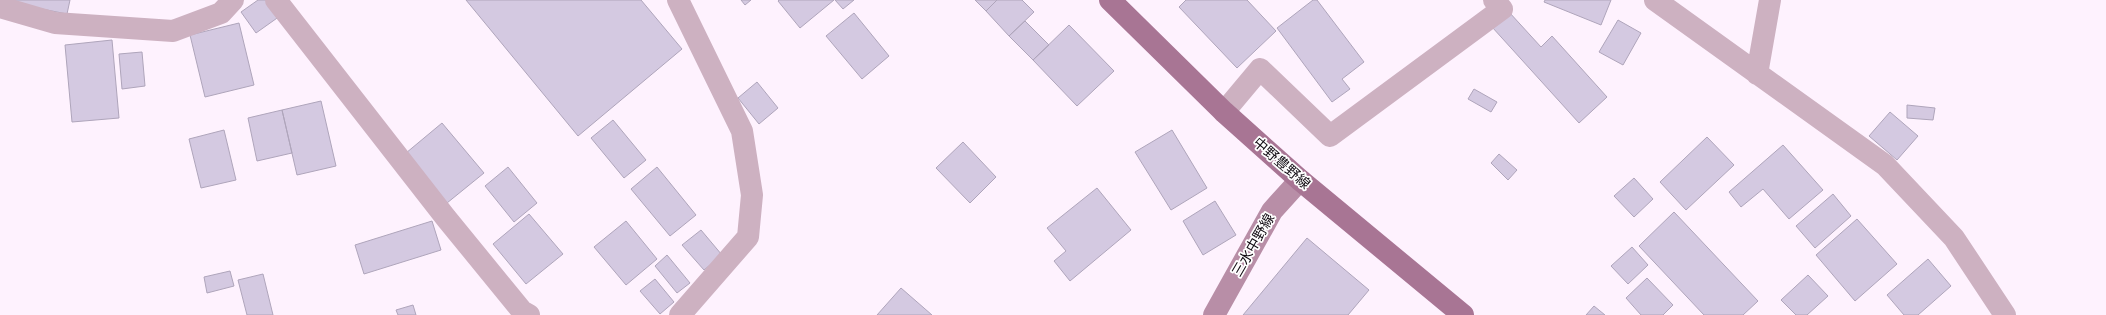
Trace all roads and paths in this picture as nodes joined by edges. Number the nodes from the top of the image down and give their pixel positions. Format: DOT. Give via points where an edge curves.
graph roads {
  1 [pos="233,0"];
  2 [pos="276,0"];
  3 [pos="678,0"];
  4 [pos="1110,0"];
  5 [pos="1494,0"];
  6 [pos="1656,0"];
  7 [pos="1770,0"];
  8 [pos="0,7"];
  9 [pos="1757,74"];
  10 [pos="1224,112"];
  11 [pos="1300,180"];
  12 [pos="519,314"];
  13 [pos="680,315"];
  14 [pos="1214,315"];
  15 [pos="1463,315"];
  16 [pos="2005,315"];
  1 -- 8 [label="street" via="221,13 173,31 55,23"];
  2 -- 12 [label="street"];
  3 -- 13 [label="street" via="742,131 752,195 748,237"];
  4 -- 10 [label="main road, 中野豊野線"];
  5 -- 10 [label="street" via="1502,9 1330,136 1260,69"];
  6 -- 9 [label="street"];
  7 -- 9 [label="street"];
  9 -- 16 [label="street" via="1885,166 1954,238"];
  10 -- 11 [label="main road, 中野豊野線"];
  11 -- 14 [label="main road, 三水中野線" via="1272,211"];
  11 -- 15 [label="main road, 中野豊野線"];
}
